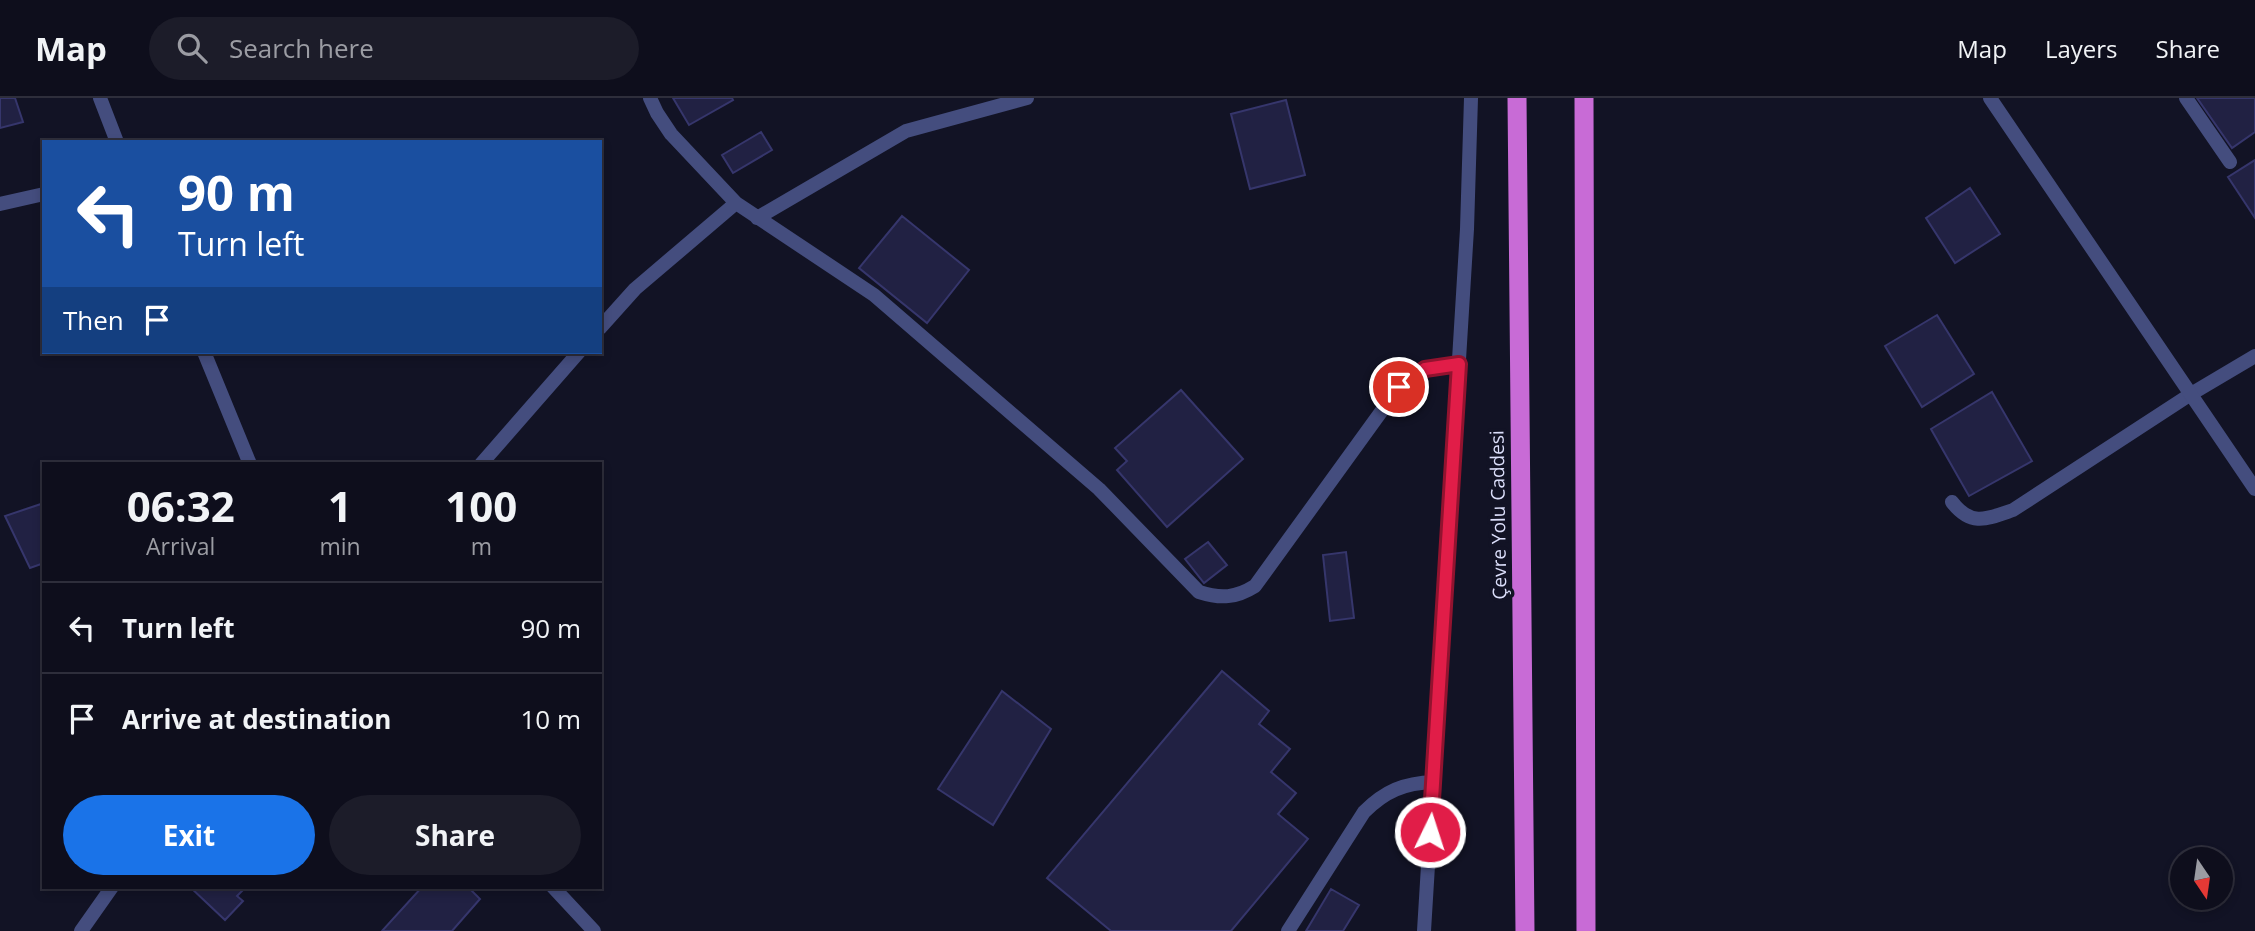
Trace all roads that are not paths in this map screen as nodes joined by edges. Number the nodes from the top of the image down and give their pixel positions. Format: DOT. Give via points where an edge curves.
graph roads {
  1 [pos="100,98"];
  2 [pos="650,98"];
  3 [pos="1027,98"];
  4 [pos="1471,98"];
  5 [pos="1517,98"];
  6 [pos="1584,98"];
  7 [pos="1990,98"];
  8 [pos="2186,98"];
  9 [pos="116,140"];
  10 [pos="2230,162"];
  11 [pos="42,194"];
  12 [pos="736,203"];
  13 [pos="0,204"];
  14 [pos="757,218"];
  15 [pos="602,326"];
  16 [pos="205,354"];
  17 [pos="577,354"];
  18 [pos="2255,356"];
  19 [pos="1459,364"];
  20 [pos="2191,394"];
  21 [pos="249,462"];
  22 [pos="483,462"];
  23 [pos="2255,489"];
  24 [pos="1952,502"];
  25 [pos="1434,782"];
  26 [pos="111,889"];
  27 [pos="555,889"];
  28 [pos="81,931"];
  29 [pos="594,931"];
  30 [pos="1288,931"];
  31 [pos="1424,931"];
  32 [pos="1525,931"];
  33 [pos="1586,931"];
  1 -- 9 [label="street"];
  2 -- 12 [label="street" via="671,134"];
  3 -- 14 [label="street" via="906,131"];
  4 -- 19 [label="street"];
  5 -- 32 [label="highway, Çevre Yolu Caddesi"];
  6 -- 33 [label="highway"];
  7 -- 20 [label="street"];
  8 -- 10 [label="street"];
  11 -- 13 [label="street"];
  12 -- 14 [label="street"];
  12 -- 15 [label="street" via="635,289"];
  14 -- 19 [label="street" via="874,295 1099,489 1199,592 1214,597 1243,594 1255,586 1399,387 1425,369"];
  16 -- 21 [label="street"];
  17 -- 22 [label="street"];
  18 -- 20 [label="street"];
  19 -- 25 [label="street"];
  20 -- 23 [label="street"];
  20 -- 24 [label="street" via="2013,510 1974,519"];
  25 -- 30 [label="street" via="1415,783 1377,798"];
  25 -- 31 [label="street"];
  26 -- 28 [label="street"];
  27 -- 29 [label="street"];
}
